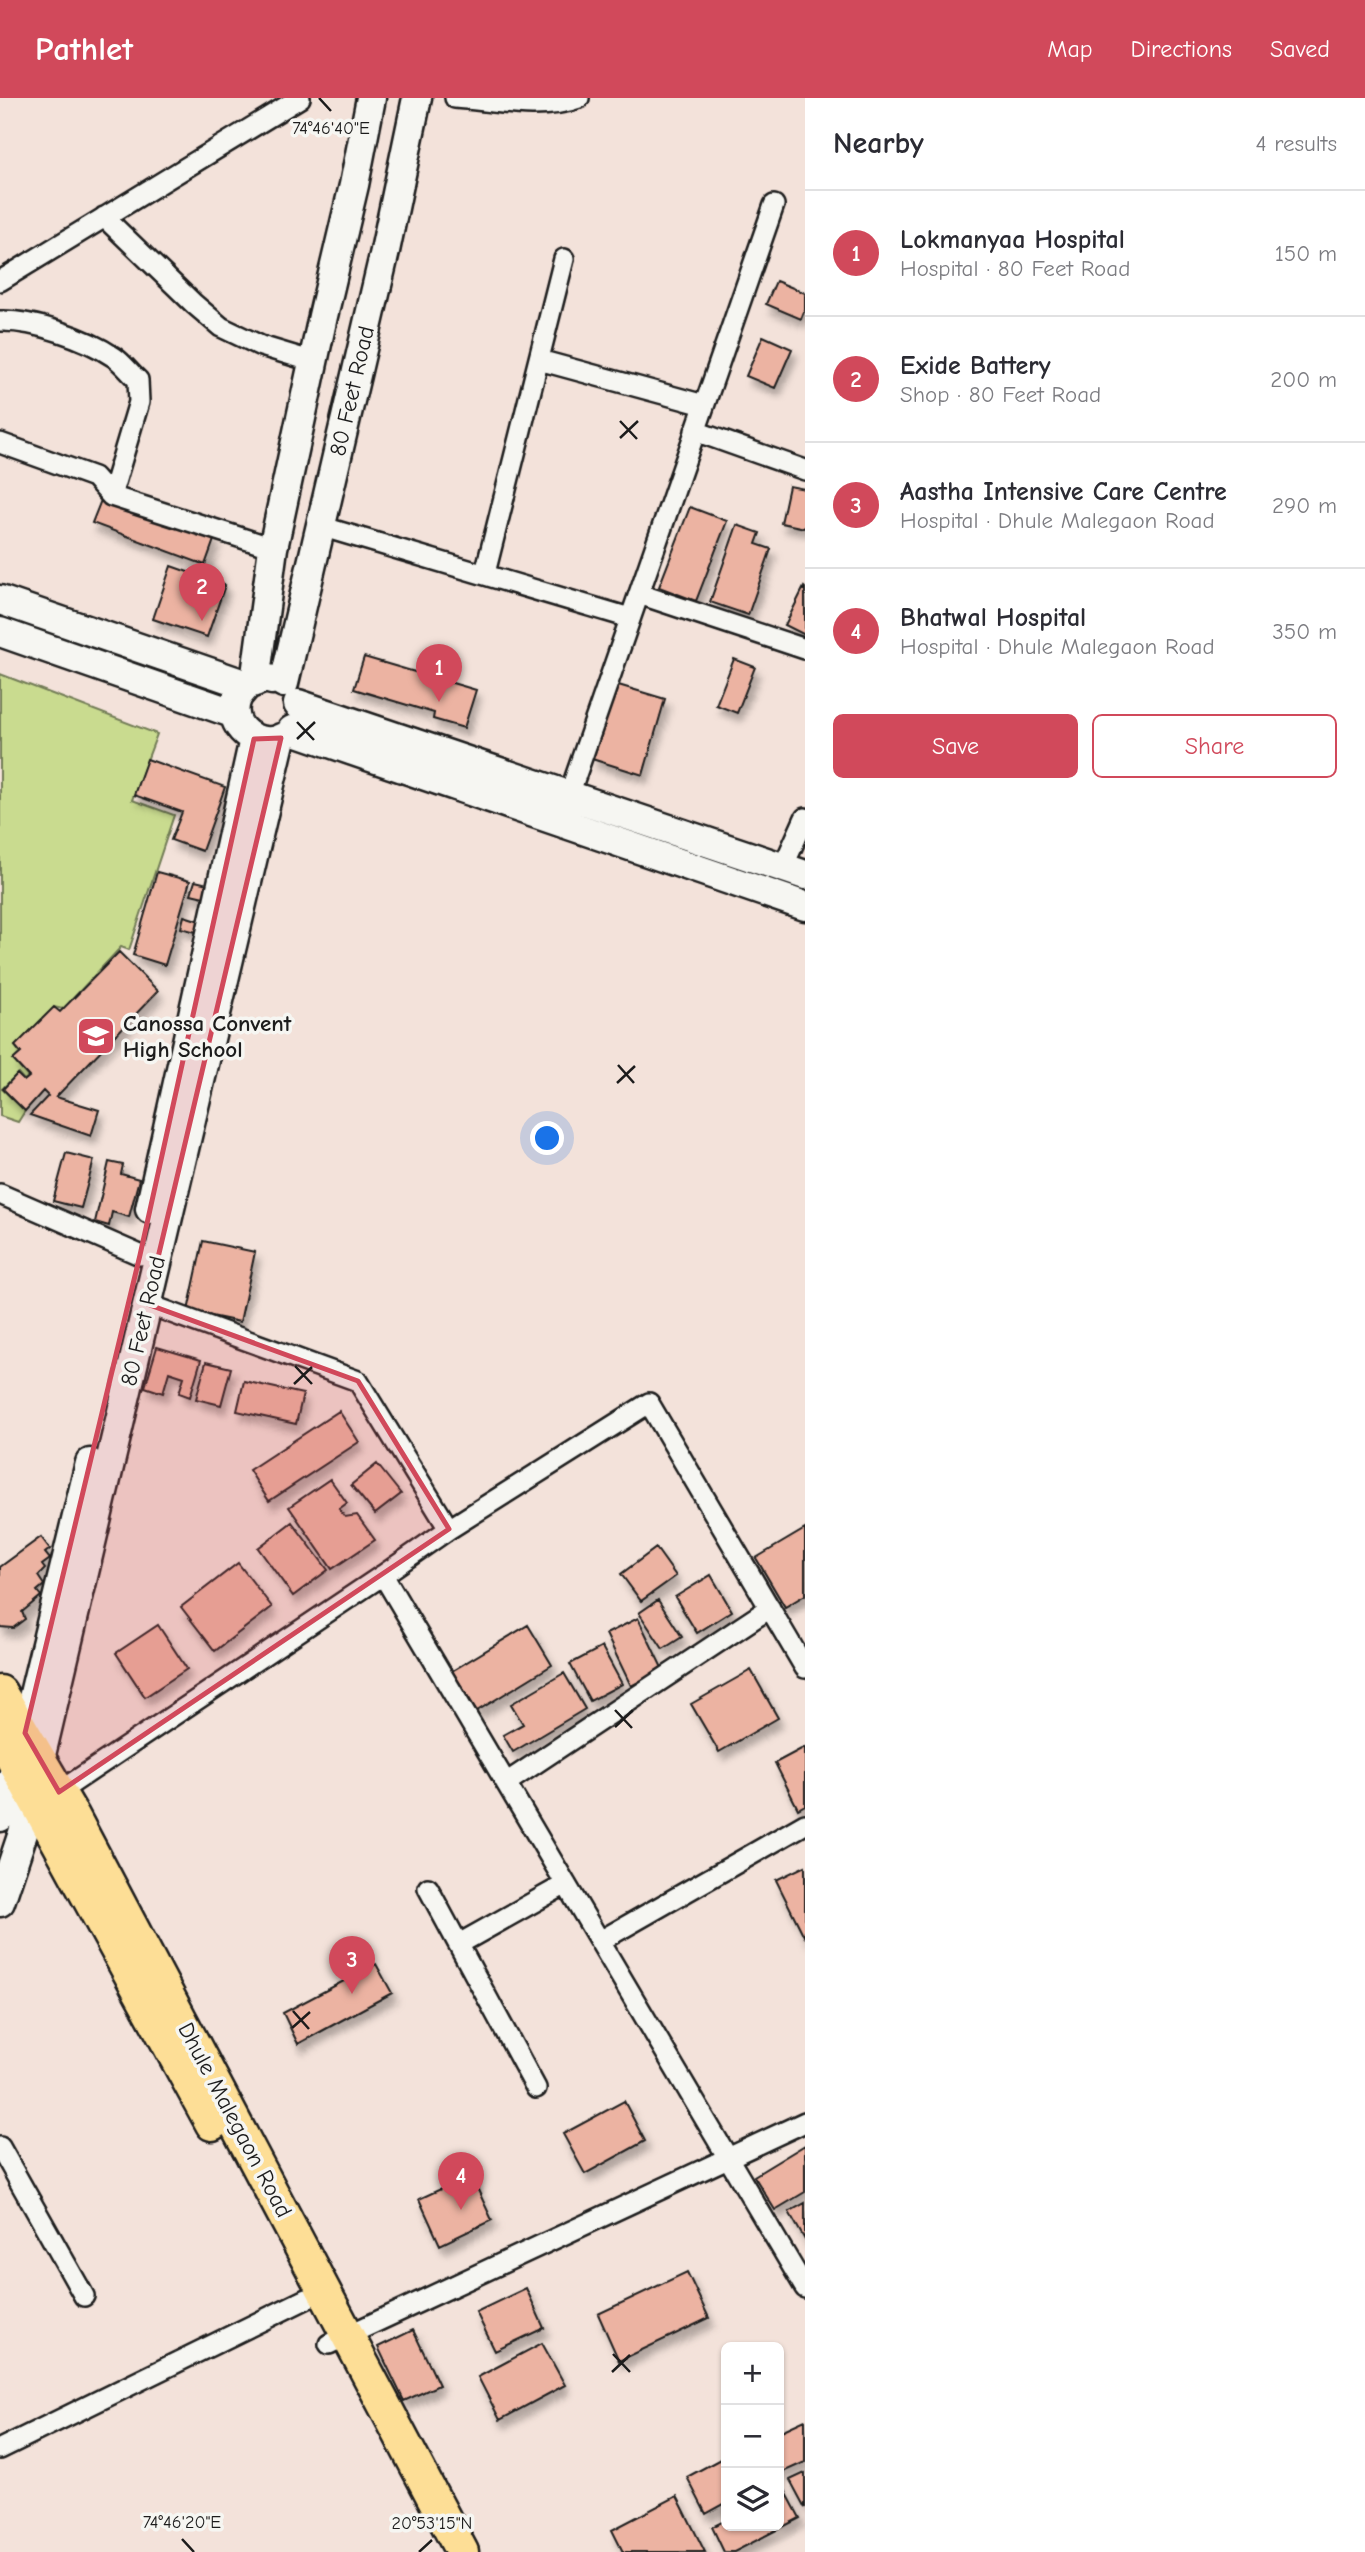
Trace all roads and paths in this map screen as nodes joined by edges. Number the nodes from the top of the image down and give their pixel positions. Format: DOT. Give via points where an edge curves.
graph roads {
  1 [pos="300,98"];
  2 [pos="371,98"];
  3 [pos="417,98"];
  4 [pos="455,98"];
  5 [pos="579,98"];
  6 [pos="774,205"];
  7 [pos="104,217"];
  8 [pos="564,259"];
  9 [pos="0,281"];
  10 [pos="0,321"];
  11 [pos="539,360"];
  12 [pos="314,362"];
  13 [pos="704,405"];
  14 [pos="695,431"];
  15 [pos="0,443"];
  16 [pos="805,470"];
  17 [pos="111,496"];
  18 [pos="320,526"];
  19 [pos="273,548"];
  20 [pos="485,573"];
  21 [pos="639,594"];
  22 [pos="0,600"];
  23 [pos="630,618"];
  24 [pos="0,632"];
  25 [pos="805,649"];
  26 [pos="251,683"];
  27 [pos="235,715"];
  28 [pos="282,719"];
  29 [pos="569,795"];
  30 [pos="805,818"];
  31 [pos="794,871"];
  32 [pos="805,906"];
  33 [pos="0,1194"];
  34 [pos="140,1255"];
  35 [pos="147,1304"];
  36 [pos="449,1529"];
  37 [pos="383,1576"];
  38 [pos="770,1608"];
  39 [pos="805,1668"];
  40 [pos="0,1692"];
  41 [pos="20,1748"];
  42 [pos="506,1783"];
  43 [pos="47,1795"];
  44 [pos="0,1817"];
  45 [pos="805,1824"];
  46 [pos="566,1884"];
  47 [pos="428,1888"];
  48 [pos="0,1902"];
  49 [pos="600,1941"];
  50 [pos="458,1944"];
  51 [pos="536,2088"];
  52 [pos="805,2122"];
  53 [pos="0,2147"];
  54 [pos="729,2158"];
  55 [pos="805,2288"];
  56 [pos="84,2296"];
  57 [pos="306,2299"];
  58 [pos="339,2340"];
  59 [pos="0,2449"];
  60 [pos="439,2552"];
  61 [pos="462,2552"];
  1 -- 7 [label="street"];
  2 -- 12 [label="main road, 80 Feet Road"];
  3 -- 18 [label="main road, 80 Feet Road"];
  4 -- 5 [label="street" via="540,104"];
  6 -- 13 [label="street"];
  7 -- 9 [label="street"];
  7 -- 12 [label="street" via="221,327 261,346"];
  8 -- 11 [label="street"];
  10 -- 17 [label="street" via="42,327 83,341 115,358 138,380 139,401"];
  11 -- 13 [label="street"];
  11 -- 20 [label="street"];
  12 -- 19 [label="main road, 80 Feet Road"];
  13 -- 14 [label="street"];
  14 -- 16 [label="street"];
  14 -- 21 [label="street"];
  15 -- 17 [label="street" via="94,477"];
  17 -- 19 [label="street"];
  18 -- 20 [label="street"];
  18 -- 28 [label="main road, 80 Feet Road"];
  19 -- 26 [label="main road, 80 Feet Road"];
  20 -- 23 [label="street"];
  21 -- 23 [label="street"];
  21 -- 25 [label="street"];
  22 -- 26 [label="main road"];
  23 -- 29 [label="street"];
  24 -- 27 [label="main road"];
  26 -- 27 [label="main road, 80 Feet Road" via="237,698"];
  26 -- 28 [label="main road" via="265,678"];
  27 -- 28 [label="main road" via="248,737"];
  28 -- 29 [label="main road"];
  28 -- 32 [label="main road"];
  28 -- 34 [label="main road, 80 Feet Road"];
  28 -- 35 [label="main road, 80 Feet Road"];
  29 -- 31 [label="main road"];
  30 -- 31 [label="street"];
  33 -- 34 [label="street"];
  34 -- 41 [label="main road, 80 Feet Road"];
  35 -- 36 [label="street" via="358,1381"];
  35 -- 41 [label="main road, 80 Feet Road"];
  36 -- 37 [label="street"];
  36 -- 38 [label="street" via="649,1403"];
  37 -- 42 [label="street"];
  37 -- 43 [label="street"];
  38 -- 39 [label="street"];
  38 -- 42 [label="street"];
  40 -- 41 [label="main road, Dhule Malegaon Road"];
  41 -- 43 [label="main road, Dhule Malegaon Road"];
  41 -- 44 [label="main road, 80 Feet Road"];
  42 -- 46 [label="street"];
  43 -- 48 [label="main road"];
  43 -- 57 [label="main road"];
  43 -- 58 [label="main road, Dhule Malegaon Road"];
  45 -- 49 [label="street"];
  46 -- 49 [label="street"];
  46 -- 50 [label="street"];
  47 -- 50 [label="street"];
  49 -- 54 [label="street"];
  50 -- 51 [label="street"];
  52 -- 54 [label="street"];
  53 -- 56 [label="street"];
  54 -- 55 [label="street"];
  54 -- 58 [label="street"];
  57 -- 58 [label="main road"];
  57 -- 59 [label="street"];
  58 -- 60 [label="main road"];
  58 -- 61 [label="main road, Dhule Malegaon Road"];
}
